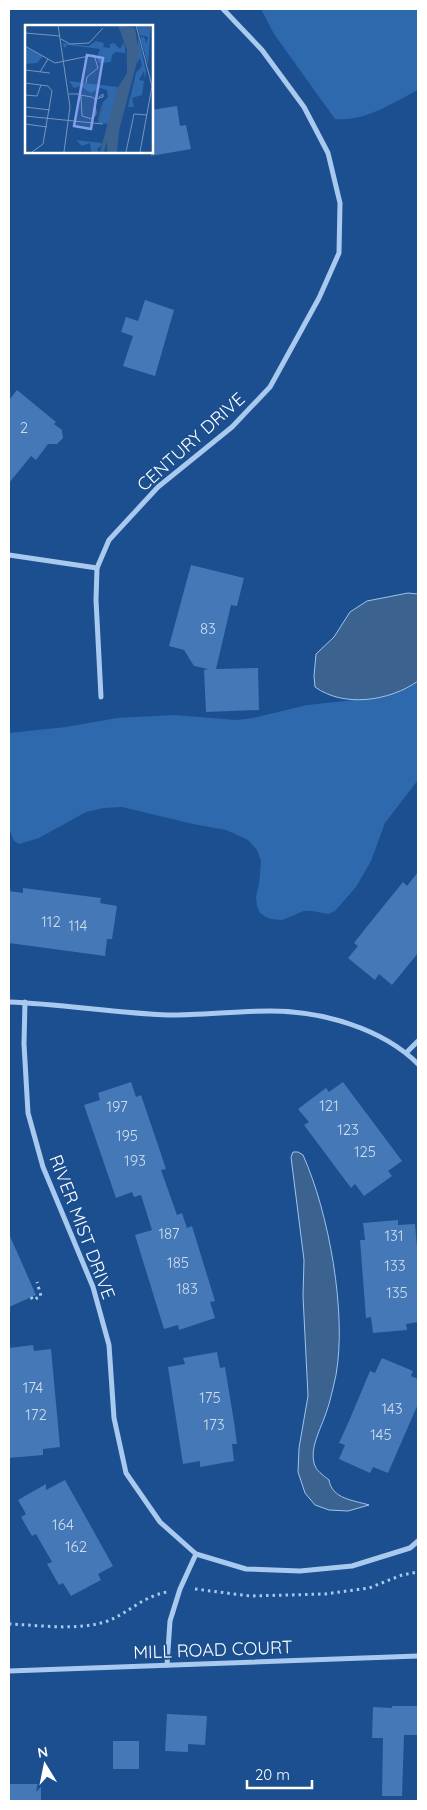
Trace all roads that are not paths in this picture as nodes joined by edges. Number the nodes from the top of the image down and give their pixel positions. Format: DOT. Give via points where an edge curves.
graph roads {
  1 [pos="223,9"];
  2 [pos="9,555"];
  3 [pos="97,568"];
  4 [pos="101,697"];
  5 [pos="9,1002"];
  6 [pos="25,1002"];
  7 [pos="418,1041"];
  8 [pos="406,1052"];
  9 [pos="418,1064"];
  10 [pos="418,1541"];
  11 [pos="196,1554"];
  12 [pos="418,1656"];
  13 [pos="167,1665"];
  14 [pos="9,1672"];
  1 -- 3 [label="street, CENTURY DRIVE" via="262,50 299,100 328,153 340,203 338,253 319,298 270,387 232,428 158,487 133,513 110,540"];
  2 -- 3 [label="street"];
  3 -- 4 [label="street, CENTURY DRIVE"];
  5 -- 6 [label="street"];
  6 -- 8 [label="street" via="168,1015 272,1011 327,1017 370,1032"];
  6 -- 11 [label="street, RIVER MIST DRIVE" via="28,1113 43,1168 93,1287 108,1345 114,1418 126,1473 160,1522"];
  7 -- 8 [label="street"];
  8 -- 9 [label="street"];
  10 -- 11 [label="street, RIVER MIST DRIVE" via="410,1548 352,1566 300,1571 246,1569"];
  11 -- 13 [label="street" via="170,1621"];
  12 -- 13 [label="street, MILL ROAD COURT"];
  13 -- 14 [label="street, MILL ROAD COURT"];
}
